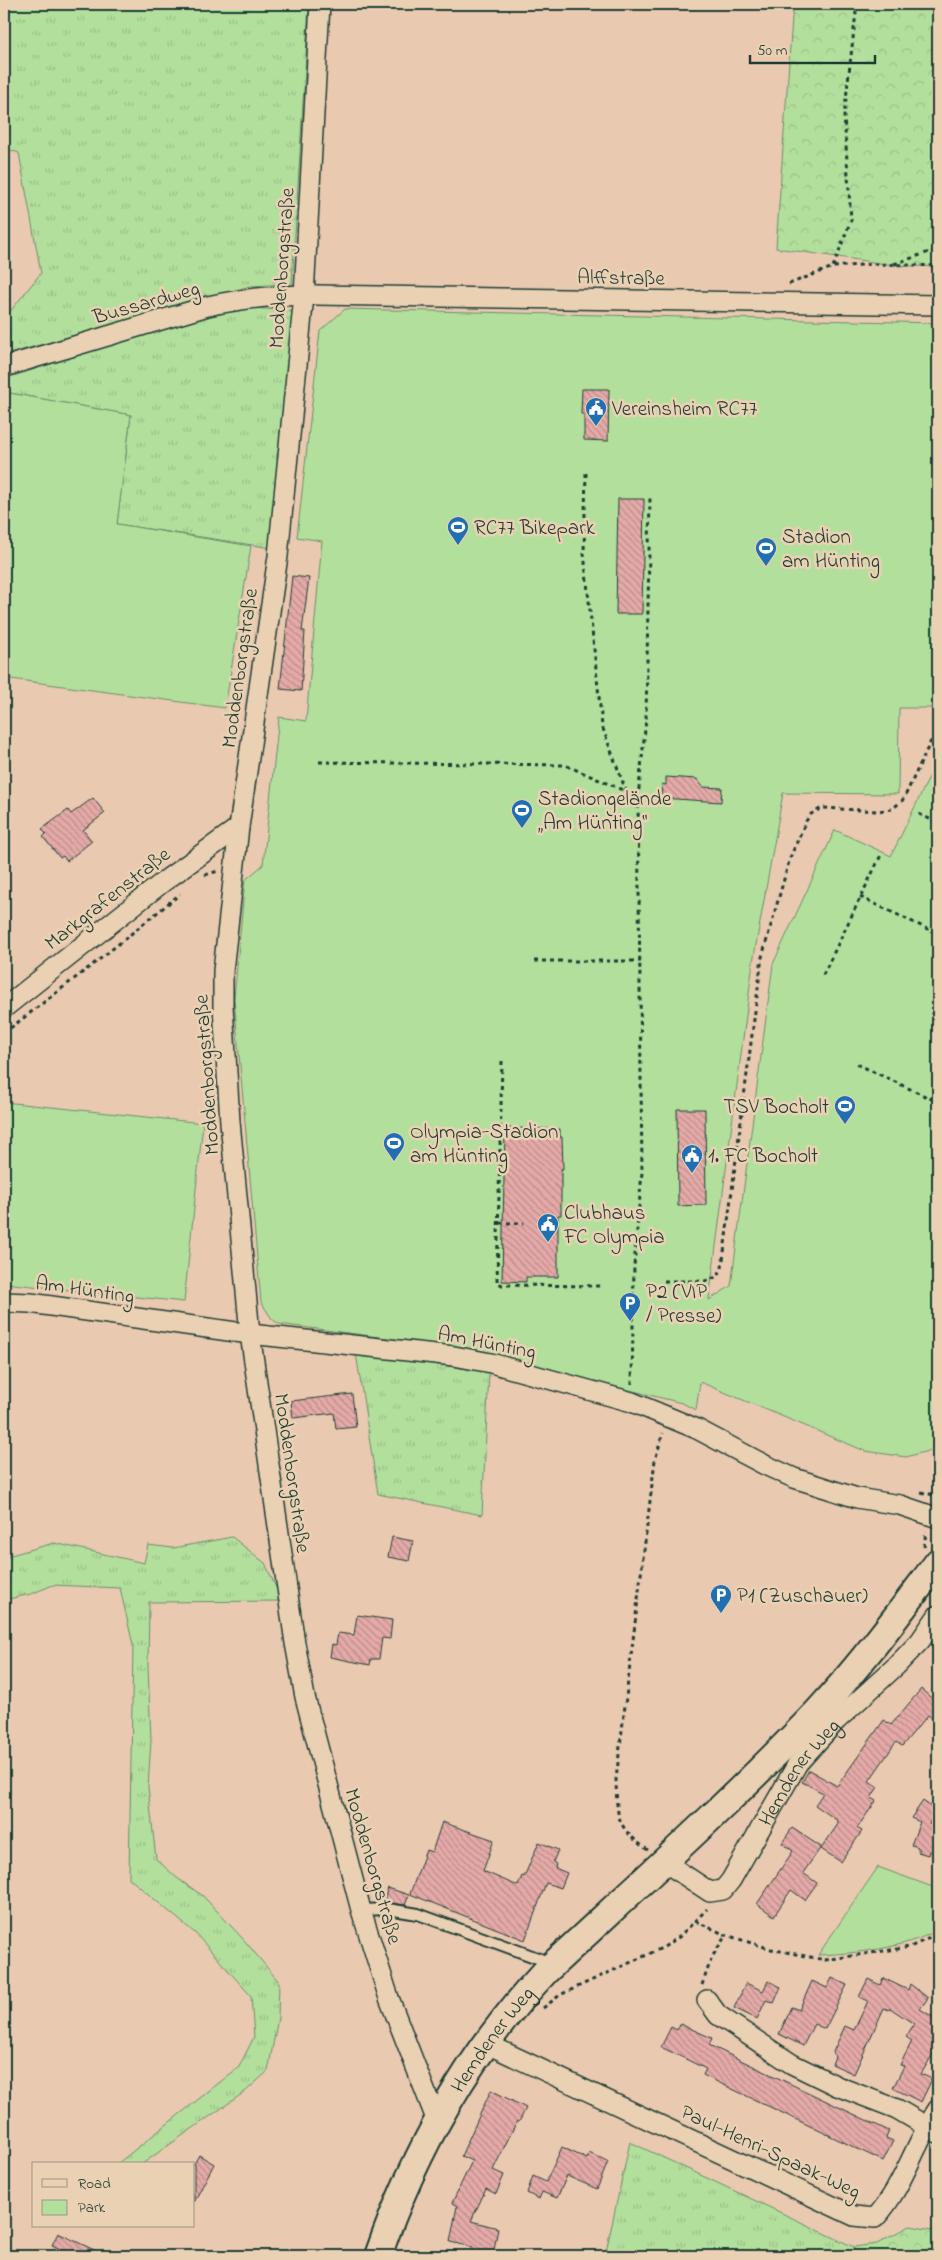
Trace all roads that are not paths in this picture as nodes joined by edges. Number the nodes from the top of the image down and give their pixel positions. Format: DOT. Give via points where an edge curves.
graph roads {
  1 [pos="320,4"];
  2 [pos="304,295"];
  3 [pos="938,305"];
  4 [pos="4,367"];
  5 [pos="239,827"];
  6 [pos="4,1008"];
  7 [pos="4,1302"];
  8 [pos="250,1334"];
  9 [pos="938,1518"];
  10 [pos="938,1562"];
  11 [pos="938,1615"];
  12 [pos="663,1861"];
  13 [pos="361,1910"];
  14 [pos="554,1964"];
  15 [pos="707,2000"];
  16 [pos="485,2043"];
  17 [pos="938,2109"];
  18 [pos="438,2124"];
  19 [pos="932,2129"];
  20 [pos="378,2256"];
  1 -- 2 [label="street, Moddenborgstraße"];
  2 -- 3 [label="street, Alffstraße"];
  2 -- 4 [label="street, Bussardweg" via="238,300 208,306"];
  2 -- 5 [label="street, Moddenborgstraße" via="278,556"];
  5 -- 6 [label="street, Markgrafenstraße" via="163,882"];
  5 -- 8 [label="street, Moddenborgstraße" via="222,1006"];
  7 -- 8 [label="street, Am Hünting"];
  8 -- 9 [label="street, Am Hünting" via="491,1363 632,1402 671,1417 794,1478"];
  8 -- 13 [label="street, Moddenborgstraße" via="305,1698"];
  10 -- 12 [label="street, Hemdener Weg" via="862,1661 818,1711"];
  11 -- 12 [label="street, Hemdener Weg" via="908,1653 836,1721 798,1763 723,1890 710,1892"];
  12 -- 14 [label="street, Hemdener Weg"];
  13 -- 14 [label="lane" via="388,1909 418,1914"];
  13 -- 18 [label="street, Moddenborgstraße" via="389,1998"];
  14 -- 16 [label="street, Hemdener Weg" via="519,2000"];
  15 -- 19 [label="street" via="718,2015 792,2064 897,2109"];
  16 -- 18 [label="street, Hemdener Weg"];
  16 -- 19 [label="street, Paul-Henri-Spaak-Weg" via="854,2216 875,2218 889,2203"];
  17 -- 19 [label="street"];
  18 -- 20 [label="street, Hemdener Weg" via="391,2218"];
}
